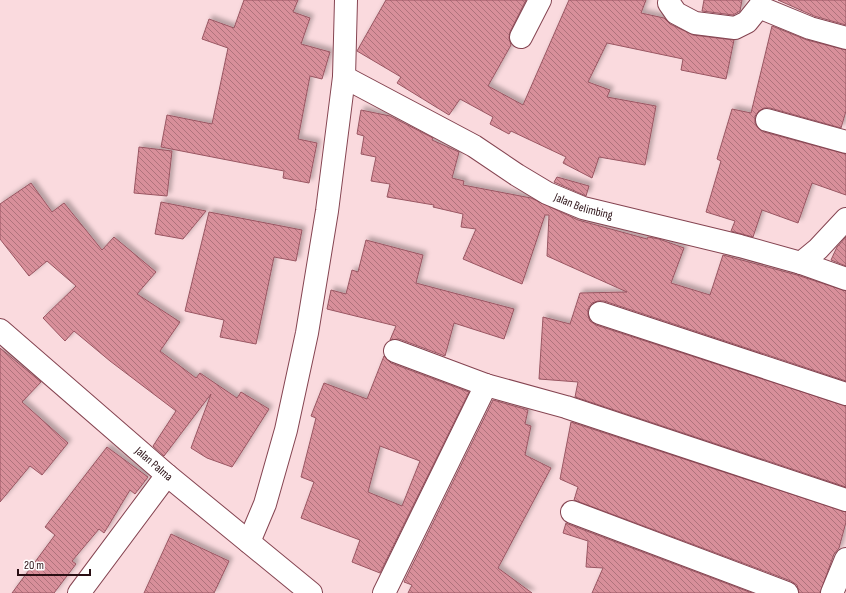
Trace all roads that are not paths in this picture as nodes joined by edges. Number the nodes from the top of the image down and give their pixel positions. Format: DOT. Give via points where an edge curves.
graph roads {
  1 [pos="346,0"];
  2 [pos="540,0"];
  3 [pos="669,3"];
  4 [pos="759,4"];
  5 [pos="521,37"];
  6 [pos="846,38"];
  7 [pos="344,77"];
  8 [pos="767,120"];
  9 [pos="846,142"];
  10 [pos="846,219"];
  11 [pos="801,263"];
  12 [pos="846,279"];
  13 [pos="600,313"];
  14 [pos="0,330"];
  15 [pos="395,351"];
  16 [pos="486,384"];
  17 [pos="846,394"];
  18 [pos="167,475"];
  19 [pos="846,500"];
  20 [pos="572,512"];
  21 [pos="249,542"];
  22 [pos="846,559"];
  23 [pos="837,590"];
  24 [pos="79,593"];
  25 [pos="311,593"];
  26 [pos="384,593"];
  27 [pos="787,593"];
  1 -- 7 [label="street"];
  2 -- 5 [label="street"];
  3 -- 4 [label="street" via="676,12 695,23 735,28 747,22"];
  4 -- 6 [label="street" via="810,28"];
  7 -- 11 [label="street, Jalan Belimbing" via="474,146 547,193 583,208"];
  7 -- 21 [label="street" via="327,211 307,333 286,430 264,504"];
  8 -- 9 [label="street"];
  10 -- 11 [label="street"];
  11 -- 12 [label="street, Jalan Belimbing"];
  13 -- 17 [label="street"];
  14 -- 18 [label="street, Jalan Palma"];
  15 -- 16 [label="street"];
  16 -- 19 [label="street" via="566,407"];
  16 -- 26 [label="street"];
  18 -- 21 [label="street, Jalan Palma"];
  18 -- 24 [label="street"];
  20 -- 27 [label="street"];
  21 -- 25 [label="street, Jalan Palma"];
  22 -- 23 [label="street"];
}
